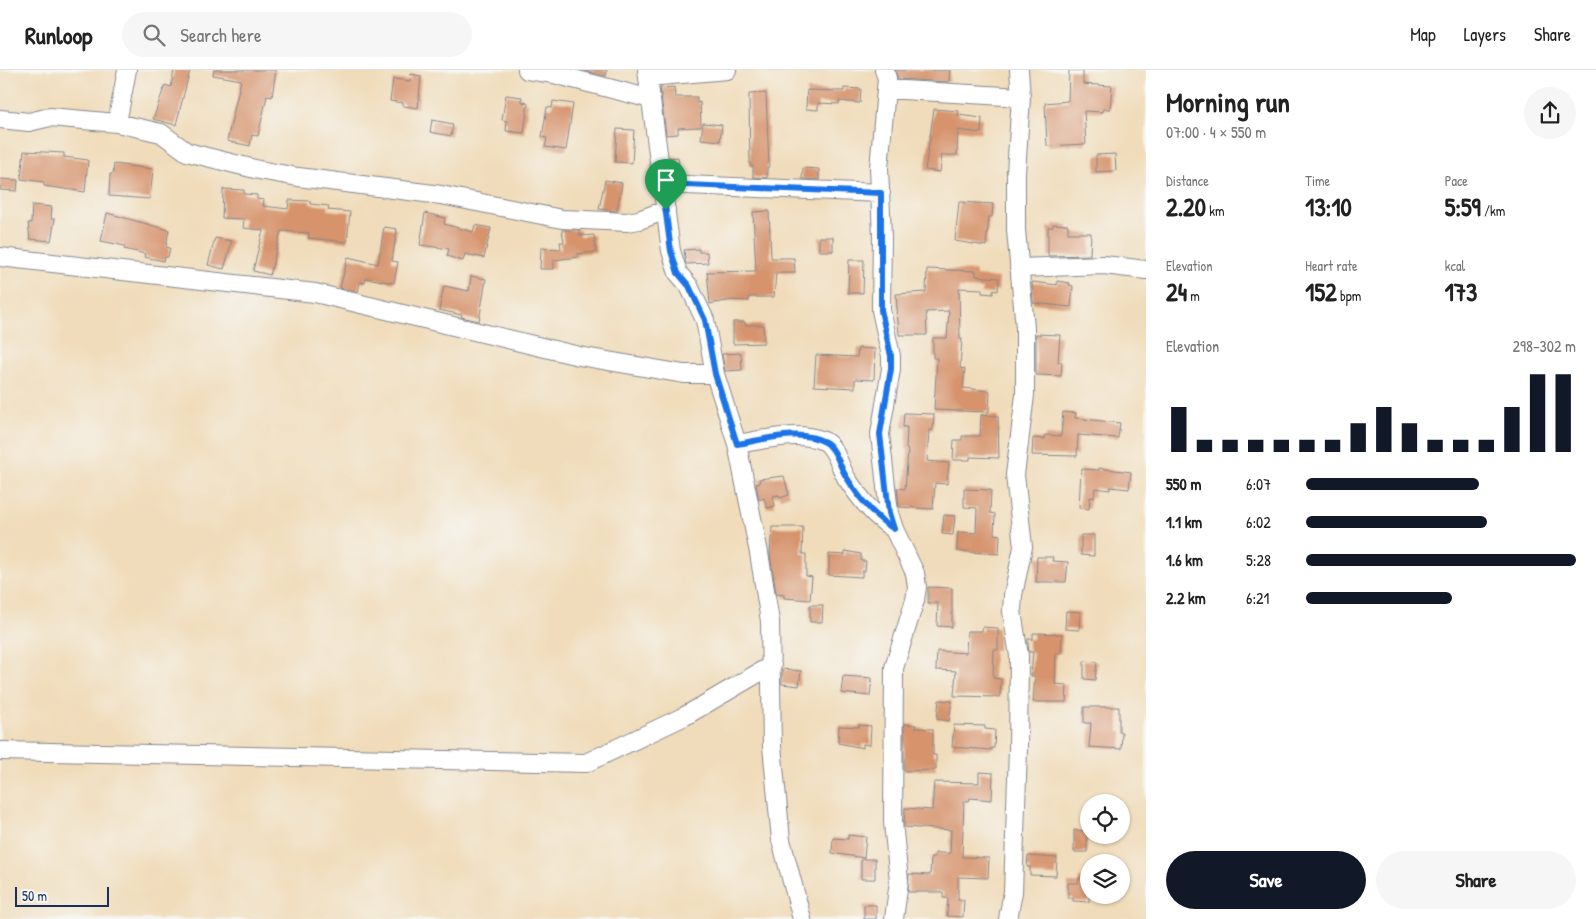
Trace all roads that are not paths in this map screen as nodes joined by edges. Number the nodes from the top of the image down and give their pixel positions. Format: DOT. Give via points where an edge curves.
graph roads {
  1 [pos="128,70"];
  2 [pos="527,70"];
  3 [pos="727,70"];
  4 [pos="884,70"];
  5 [pos="1019,70"];
  6 [pos="647,74"];
  7 [pos="886,89"];
  8 [pos="1022,97"];
  9 [pos="651,99"];
  10 [pos="0,119"];
  11 [pos="117,123"];
  12 [pos="662,184"];
  13 [pos="881,193"];
  14 [pos="666,210"];
  15 [pos="0,257"];
  16 [pos="1019,268"];
  17 [pos="1146,270"];
  18 [pos="715,374"];
  19 [pos="737,444"];
  20 [pos="894,529"];
  21 [pos="772,665"];
  22 [pos="0,751"];
  23 [pos="802,919"];
  24 [pos="894,919"];
  25 [pos="1008,919"];
  1 -- 11 [label="street"];
  2 -- 9 [label="street"];
  3 -- 6 [label="street"];
  4 -- 7 [label="street"];
  5 -- 8 [label="street"];
  6 -- 9 [label="street"];
  7 -- 8 [label="street"];
  7 -- 13 [label="street" via="879,168"];
  8 -- 16 [label="street" via="1016,173"];
  9 -- 12 [label="street"];
  10 -- 11 [label="street" via="29,122 50,117"];
  11 -- 14 [label="street" via="161,133 187,152 259,170 441,195 562,219 627,222"];
  12 -- 13 [label="street"];
  12 -- 14 [label="street"];
  13 -- 20 [label="street" via="881,310 891,369 880,434 887,500"];
  14 -- 18 [label="street" via="671,251 678,273 689,286 705,320"];
  15 -- 18 [label="street" via="316,293 579,356 684,374"];
  16 -- 17 [label="street" via="1104,265"];
  16 -- 25 [label="street" via="1025,328 1025,395 1015,475 1023,547 1012,611 1019,656 1018,749 1014,883"];
  18 -- 19 [label="street"];
  19 -- 20 [label="street" via="792,436 826,442 847,479 878,520"];
  19 -- 21 [label="street" via="760,553 770,621"];
  20 -- 24 [label="street" via="915,574 917,587 894,668 893,822 899,881"];
  21 -- 22 [label="street" via="685,716 586,763"];
  21 -- 23 [label="street" via="772,746 781,840"];
}
